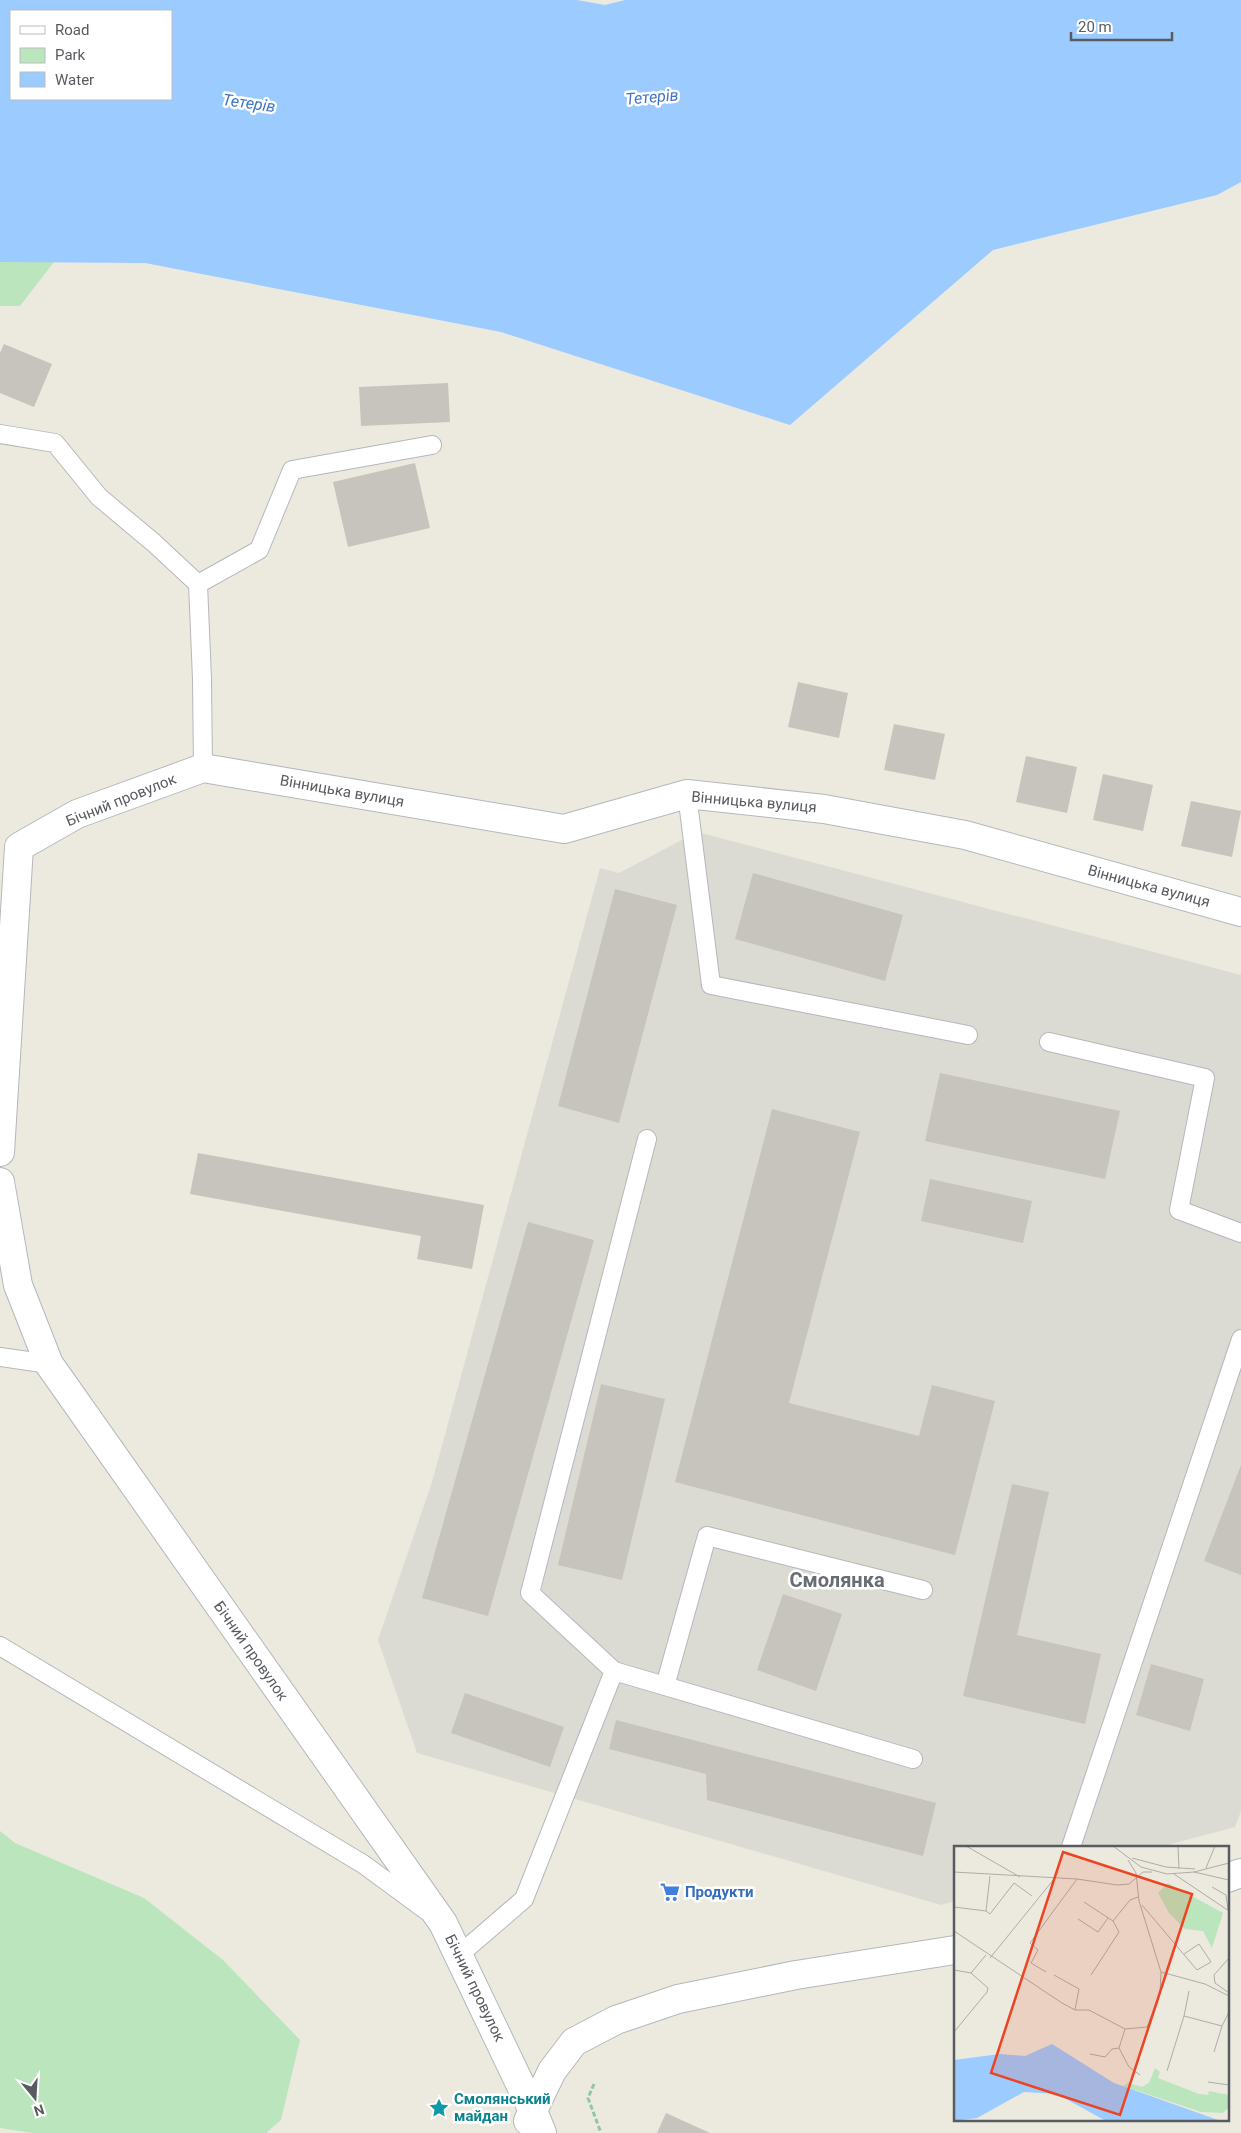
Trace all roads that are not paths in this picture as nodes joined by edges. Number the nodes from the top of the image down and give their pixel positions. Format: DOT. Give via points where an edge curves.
graph roads {
  1 [pos="0,434"];
  2 [pos="432,445"];
  3 [pos="198,584"];
  4 [pos="203,768"];
  5 [pos="688,794"];
  6 [pos="1241,912"];
  7 [pos="968,1035"];
  8 [pos="1049,1042"];
  9 [pos="647,1139"];
  10 [pos="0,1152"];
  11 [pos="0,1182"];
  12 [pos="1241,1233"];
  13 [pos="1241,1339"];
  14 [pos="0,1357"];
  15 [pos="49,1364"];
  16 [pos="923,1590"];
  17 [pos="0,1646"];
  18 [pos="614,1671"];
  19 [pos="665,1686"];
  20 [pos="913,1759"];
  21 [pos="1071,1846"];
  22 [pos="1241,1873"];
  23 [pos="1228,1878"];
  24 [pos="443,1923"];
  25 [pos="954,1950"];
  26 [pos="459,1955"];
  27 [pos="532,2128"];
  1 -- 3 [label="lane" via="55,443 99,497"];
  2 -- 3 [label="lane" via="292,470 259,550"];
  3 -- 4 [label="lane"];
  4 -- 5 [label="street, Вінницька вулиця" via="564,829"];
  4 -- 10 [label="street, Бічний провулок" via="77,814 19,847"];
  5 -- 6 [label="street, Вінницька вулиця" via="824,808 965,835"];
  5 -- 7 [label="lane" via="711,985"];
  8 -- 12 [label="lane" via="1205,1078 1178,1210"];
  9 -- 18 [label="lane" via="530,1592"];
  11 -- 15 [label="street, Бічний провулок" via="18,1286"];
  13 -- 21 [label="lane"];
  14 -- 15 [label="lane"];
  15 -- 24 [label="street, Бічний провулок"];
  16 -- 19 [label="lane" via="707,1536"];
  17 -- 24 [label="lane" via="363,1864"];
  18 -- 19 [label="lane"];
  18 -- 26 [label="lane" via="524,1899"];
  19 -- 20 [label="lane"];
  22 -- 23 [label="street"];
  24 -- 26 [label="street, Бічний провулок"];
  25 -- 27 [label="street" via="796,1975 678,1999 616,2020 574,2042 552,2071"];
  26 -- 27 [label="street, Бічний провулок"];
}
